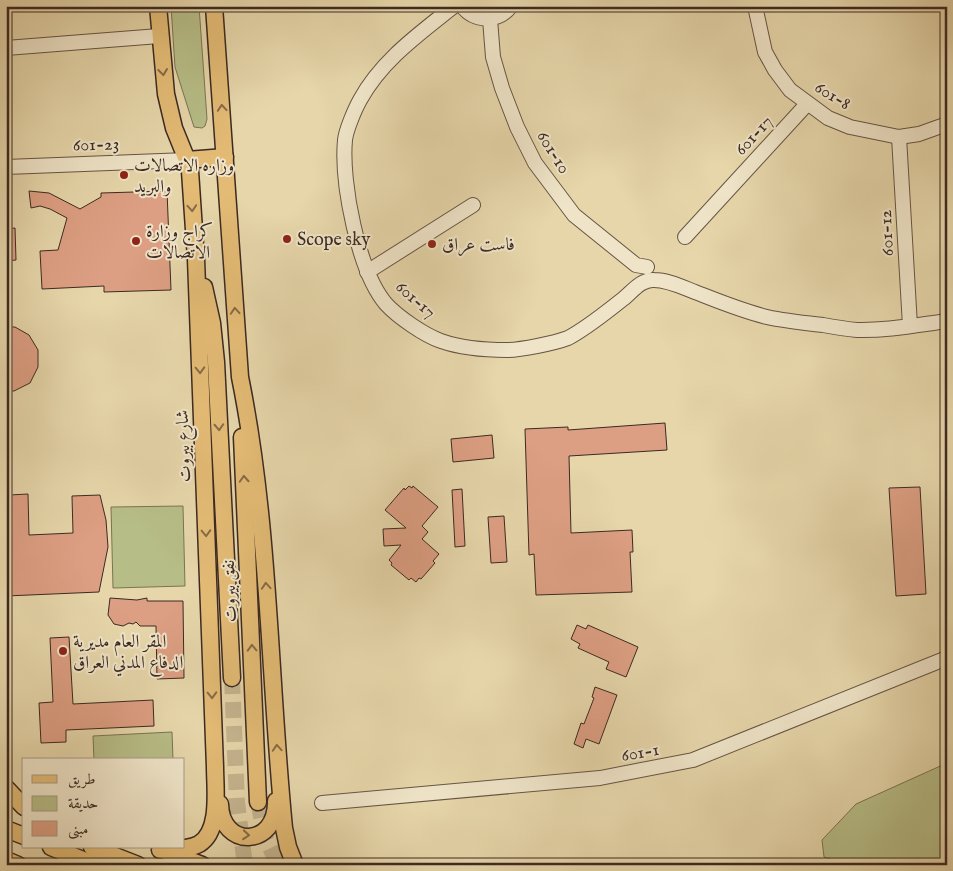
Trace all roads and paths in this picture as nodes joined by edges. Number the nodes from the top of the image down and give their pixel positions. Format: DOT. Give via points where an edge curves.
graph roads {
  1 [pos="158,6"];
  2 [pos="214,6"];
  3 [pos="454,6"];
  4 [pos="462,6"];
  5 [pos="511,6"];
  6 [pos="756,6"];
  7 [pos="490,19"];
  8 [pos="159,36"];
  9 [pos="6,48"];
  10 [pos="807,104"];
  11 [pos="947,124"];
  12 [pos="899,137"];
  13 [pos="225,157"];
  14 [pos="188,160"];
  15 [pos="6,167"];
  16 [pos="473,205"];
  17 [pos="685,237"];
  18 [pos="196,259"];
  19 [pos="367,272"];
  20 [pos="649,273"];
  21 [pos="947,322"];
  22 [pos="910,326"];
  23 [pos="240,378"];
  24 [pos="947,658"];
  25 [pos="232,678"];
  26 [pos="215,767"];
  27 [pos="280,780"];
  28 [pos="6,782"];
  29 [pos="6,788"];
  30 [pos="22,794"];
  31 [pos="258,802"];
  32 [pos="322,803"];
  33 [pos="6,806"];
  34 [pos="22,806"];
  35 [pos="22,808"];
  36 [pos="22,815"];
  37 [pos="6,829"];
  38 [pos="22,835"];
  39 [pos="53,848"];
  40 [pos="95,848"];
  41 [pos="156,849"];
  42 [pos="6,860"];
  43 [pos="18,865"];
  44 [pos="95,865"];
  45 [pos="138,865"];
  46 [pos="202,865"];
  47 [pos="295,865"];
  1 -- 8 [label="main road, شارع بيروت"];
  13 -- 2 [label="main road, one-way"];
  3 -- 19 [label="street, 601-17" via="380,69 359,101 345,138 345,174 353,224"];
  4 -- 7 [label="street" via="472,15"];
  5 -- 7 [label="street" via="504,14"];
  6 -- 10 [label="street, 601-8" via="765,52 790,90"];
  7 -- 20 [label="street, 601-10" via="493,57 502,88 535,162 574,214"];
  8 -- 9 [label="street"];
  8 -- 14 [label="main road, شارع بيروت, one-way" via="166,94 174,128"];
  10 -- 12 [label="street, 601-8" via="850,128"];
  10 -- 17 [label="street, 601-17"];
  11 -- 12 [label="street, 601-8"];
  12 -- 22 [label="street, 601-12"];
  13 -- 14 [label="main road"];
  23 -- 13 [label="main road, one-way"];
  14 -- 15 [label="street, 601-23"];
  14 -- 18 [label="main road, شارع بيروت, one-way"];
  16 -- 19 [label="street"];
  18 -- 25 [label="main road, نفق بيروت, one-way" via="212,323 216,362"];
  18 -- 26 [label="main road, شارع بيروت, one-way"];
  19 -- 20 [label="street, 601-17" via="386,303 423,332 441,341 463,346 508,350 566,338 625,298"];
  20 -- 22 [label="street, 601-10" via="767,317 857,330"];
  21 -- 22 [label="street, 601-10"];
  27 -- 23 [label="main road, one-way" via="260,501"];
  31 -- 23 [label="main road, نفق بيروت, one-way"];
  24 -- 32 [label="street, 601-1" via="693,760 600,778"];
  26 -- 27 [label="main road, one-way" via="221,818 234,833 243,836 253,836 270,827 275,819"];
  26 -- 41 [label="main road, شارع بيروت" via="215,815 207,838 186,848"];
  27 -- 47 [label="main road" via="284,828"];
  28 -- 30 [label="main road"];
  29 -- 34 [label="main road"];
  33 -- 35 [label="main road"];
  33 -- 36 [label="main road"];
  37 -- 38 [label="main road"];
  39 -- 44 [label="main road"];
  40 -- 45 [label="main road"];
  41 -- 46 [label="main road"];
  42 -- 43 [label="main road"];
}
